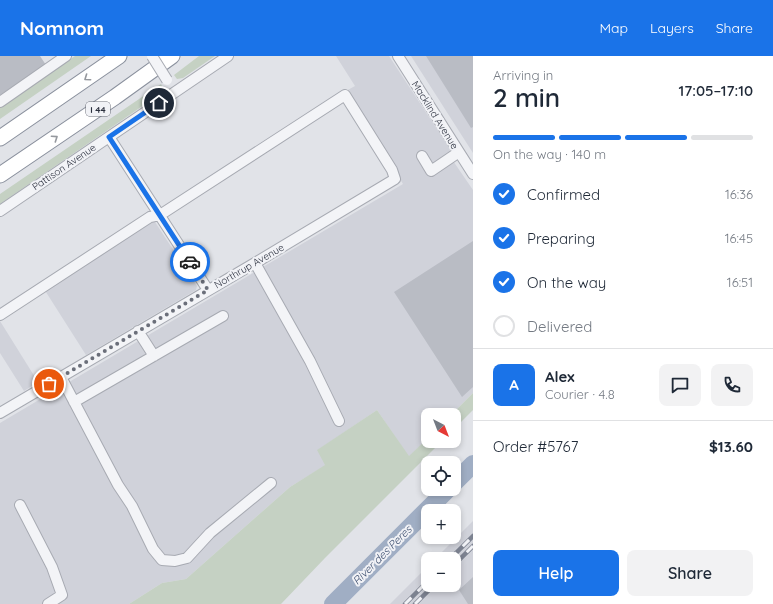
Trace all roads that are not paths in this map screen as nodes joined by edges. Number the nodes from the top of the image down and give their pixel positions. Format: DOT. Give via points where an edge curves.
graph roads {
  1 [pos="66,56"];
  2 [pos="119,56"];
  3 [pos="152,56"];
  4 [pos="172,56"];
  5 [pos="228,56"];
  6 [pos="398,56"];
  7 [pos="175,92"];
  8 [pos="0,102"];
  9 [pos="109,137"];
  10 [pos="0,138"];
  11 [pos="459,152"];
  12 [pos="422,156"];
  13 [pos="470,160"];
  14 [pos="473,174"];
  15 [pos="0,176"];
  16 [pos="0,212"];
  17 [pos="160,215"];
  18 [pos="255,263"];
  19 [pos="208,290"];
  20 [pos="0,315"];
  21 [pos="223,316"];
  22 [pos="138,331"];
  23 [pos="154,356"];
  24 [pos="61,377"];
  25 [pos="74,402"];
  26 [pos="0,414"];
  27 [pos="340,421"];
  28 [pos="271,483"];
  29 [pos="20,505"];
  30 [pos="48,604"];
  1 -- 8 [label="street"];
  2 -- 10 [label="highway, one-way"];
  3 -- 7 [label="street, bridge"];
  15 -- 4 [label="highway, I 44, one-way"];
  5 -- 7 [label="street, Pattison Avenue"];
  6 -- 11 [label="street, Macklind Avenue"];
  7 -- 9 [label="street, Pattison Avenue"];
  9 -- 16 [label="street, Pattison Avenue"];
  9 -- 17 [label="street"];
  11 -- 12 [label="street" via="431,171"];
  11 -- 13 [label="street, Macklind Avenue"];
  13 -- 14 [label="street, Macklind Avenue"];
  17 -- 18 [label="street, Northrup Avenue" via="345,95 392,170 395,179"];
  17 -- 19 [label="street"];
  17 -- 20 [label="street" via="150,217"];
  18 -- 19 [label="street, Northrup Avenue"];
  18 -- 27 [label="street" via="310,361"];
  19 -- 22 [label="street, Northrup Avenue"];
  21 -- 23 [label="street"];
  22 -- 23 [label="street"];
  22 -- 24 [label="street, Northrup Avenue"];
  23 -- 25 [label="street"];
  24 -- 25 [label="street"];
  24 -- 26 [label="street, Northrup Avenue"];
  25 -- 28 [label="street" via="153,549 162,560 175,561 187,558 210,533"];
  29 -- 30 [label="street" via="52,567 62,596"];
}
